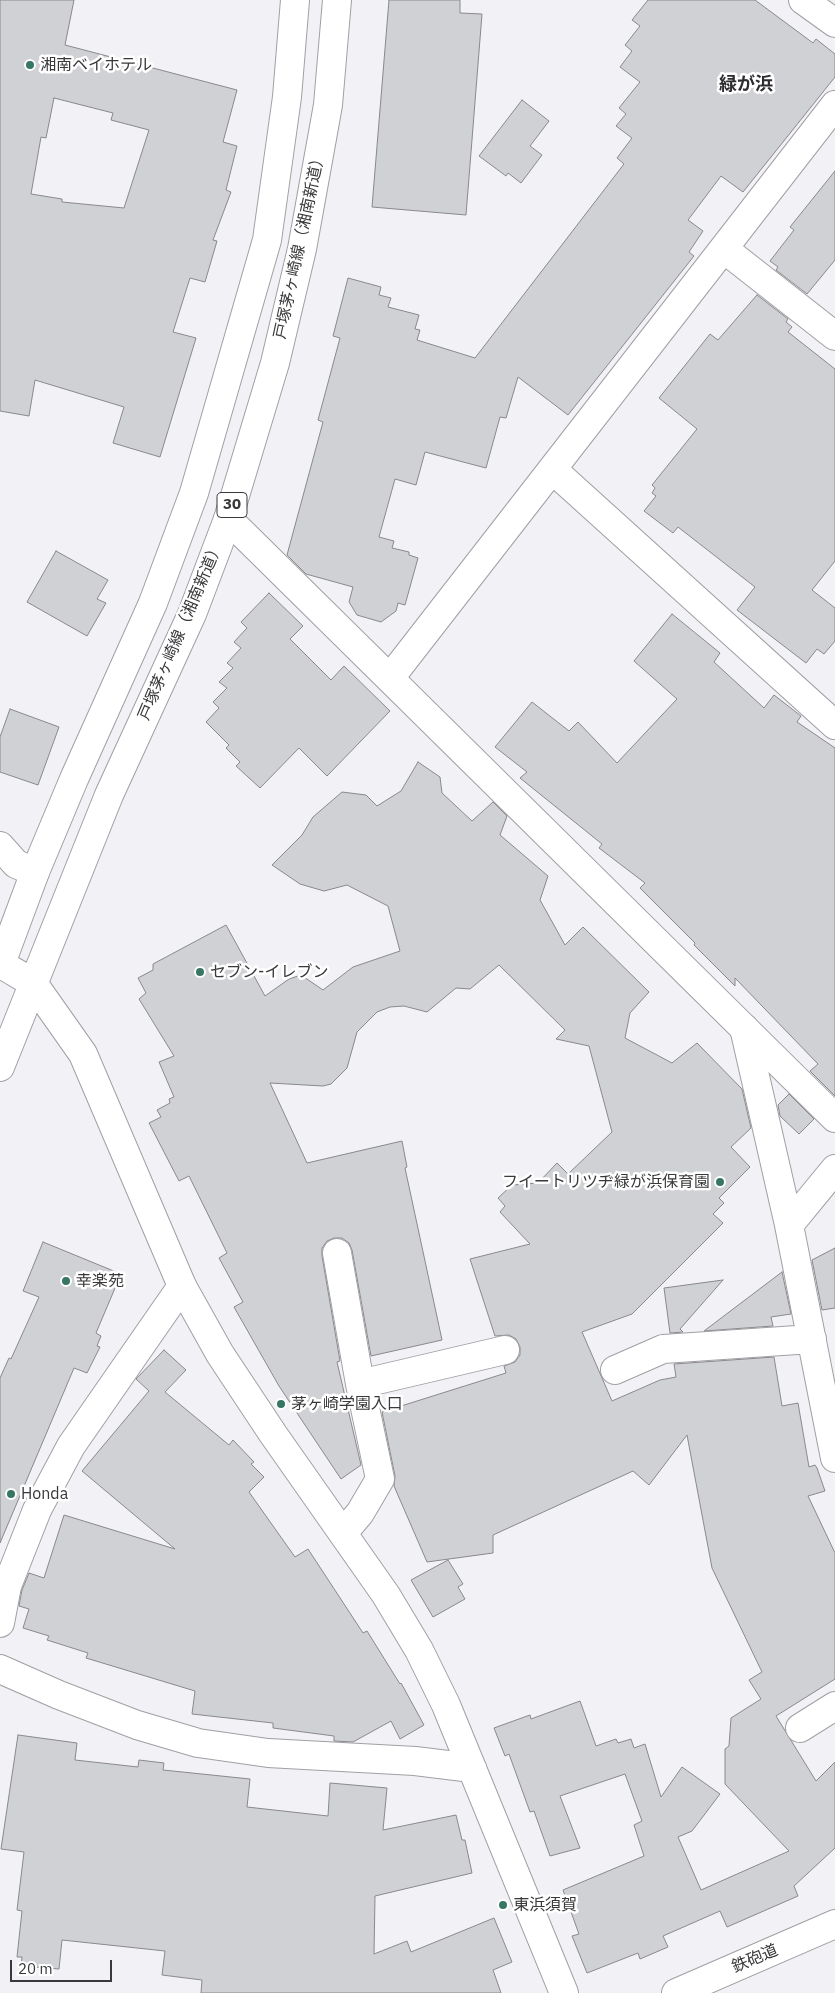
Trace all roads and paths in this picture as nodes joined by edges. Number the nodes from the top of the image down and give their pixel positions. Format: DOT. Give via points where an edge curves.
graph roads {
  1 [pos="295,0"];
  2 [pos="337,0"];
  3 [pos="803,0"];
  4 [pos="835,22"];
  5 [pos="835,105"];
  6 [pos="724,249"];
  7 [pos="835,336"];
  8 [pos="553,470"];
  9 [pos="228,518"];
  10 [pos="390,678"];
  11 [pos="835,724"];
  12 [pos="0,846"];
  13 [pos="35,872"];
  14 [pos="0,965"];
  15 [pos="33,983"];
  16 [pos="744,1028"];
  17 [pos="0,1067"];
  18 [pos="835,1118"];
  19 [pos="835,1169"];
  20 [pos="789,1225"];
  21 [pos="337,1253"];
  22 [pos="182,1286"];
  23 [pos="812,1339"];
  24 [pos="505,1350"];
  25 [pos="615,1370"];
  26 [pos="360,1384"];
  27 [pos="835,1458"];
  28 [pos="343,1533"];
  29 [pos="0,1623"];
  30 [pos="0,1669"];
  31 [pos="835,1706"];
  32 [pos="800,1728"];
  33 [pos="472,1768"];
  34 [pos="835,1924"];
  35 [pos="564,1993"];
  36 [pos="676,1993"];
  1 -- 13 [label="street, 戸塚茅ヶ崎線（湘南新道） / 30" via="287,96 267,240 237,350 194,493 153,604 114,686"];
  2 -- 9 [label="street, 戸塚茅ヶ崎線（湘南新道） / 30" via="328,105 302,249 275,363"];
  3 -- 4 [label="street"];
  5 -- 6 [label="street"];
  6 -- 7 [label="street"];
  6 -- 8 [label="street"];
  8 -- 10 [label="street"];
  8 -- 11 [label="street"];
  9 -- 10 [label="street"];
  9 -- 15 [label="street, 戸塚茅ヶ崎線（湘南新道） / 30" via="192,614 109,795"];
  10 -- 16 [label="street"];
  12 -- 13 [label="street" via="16,864"];
  13 -- 14 [label="street, 戸塚茅ヶ崎線（湘南新道） / 30"];
  14 -- 15 [label="street"];
  15 -- 17 [label="street, 戸塚茅ヶ崎線（湘南新道） / 30"];
  15 -- 22 [label="street" via="83,1054"];
  16 -- 18 [label="street"];
  16 -- 20 [label="street"];
  19 -- 20 [label="street"];
  20 -- 23 [label="street"];
  21 -- 26 [label="street"];
  22 -- 28 [label="street" via="220,1354"];
  22 -- 29 [label="street" via="71,1446 37,1510 7,1586"];
  23 -- 25 [label="street" via="663,1349"];
  23 -- 27 [label="street"];
  24 -- 26 [label="street"];
  26 -- 28 [label="street" via="380,1479 360,1513"];
  28 -- 33 [label="street" via="419,1650"];
  30 -- 33 [label="street" via="137,1725 198,1743 268,1753 415,1761"];
  31 -- 32 [label="street"];
  33 -- 35 [label="street"];
  34 -- 36 [label="street, 鉄砲道"];
}
